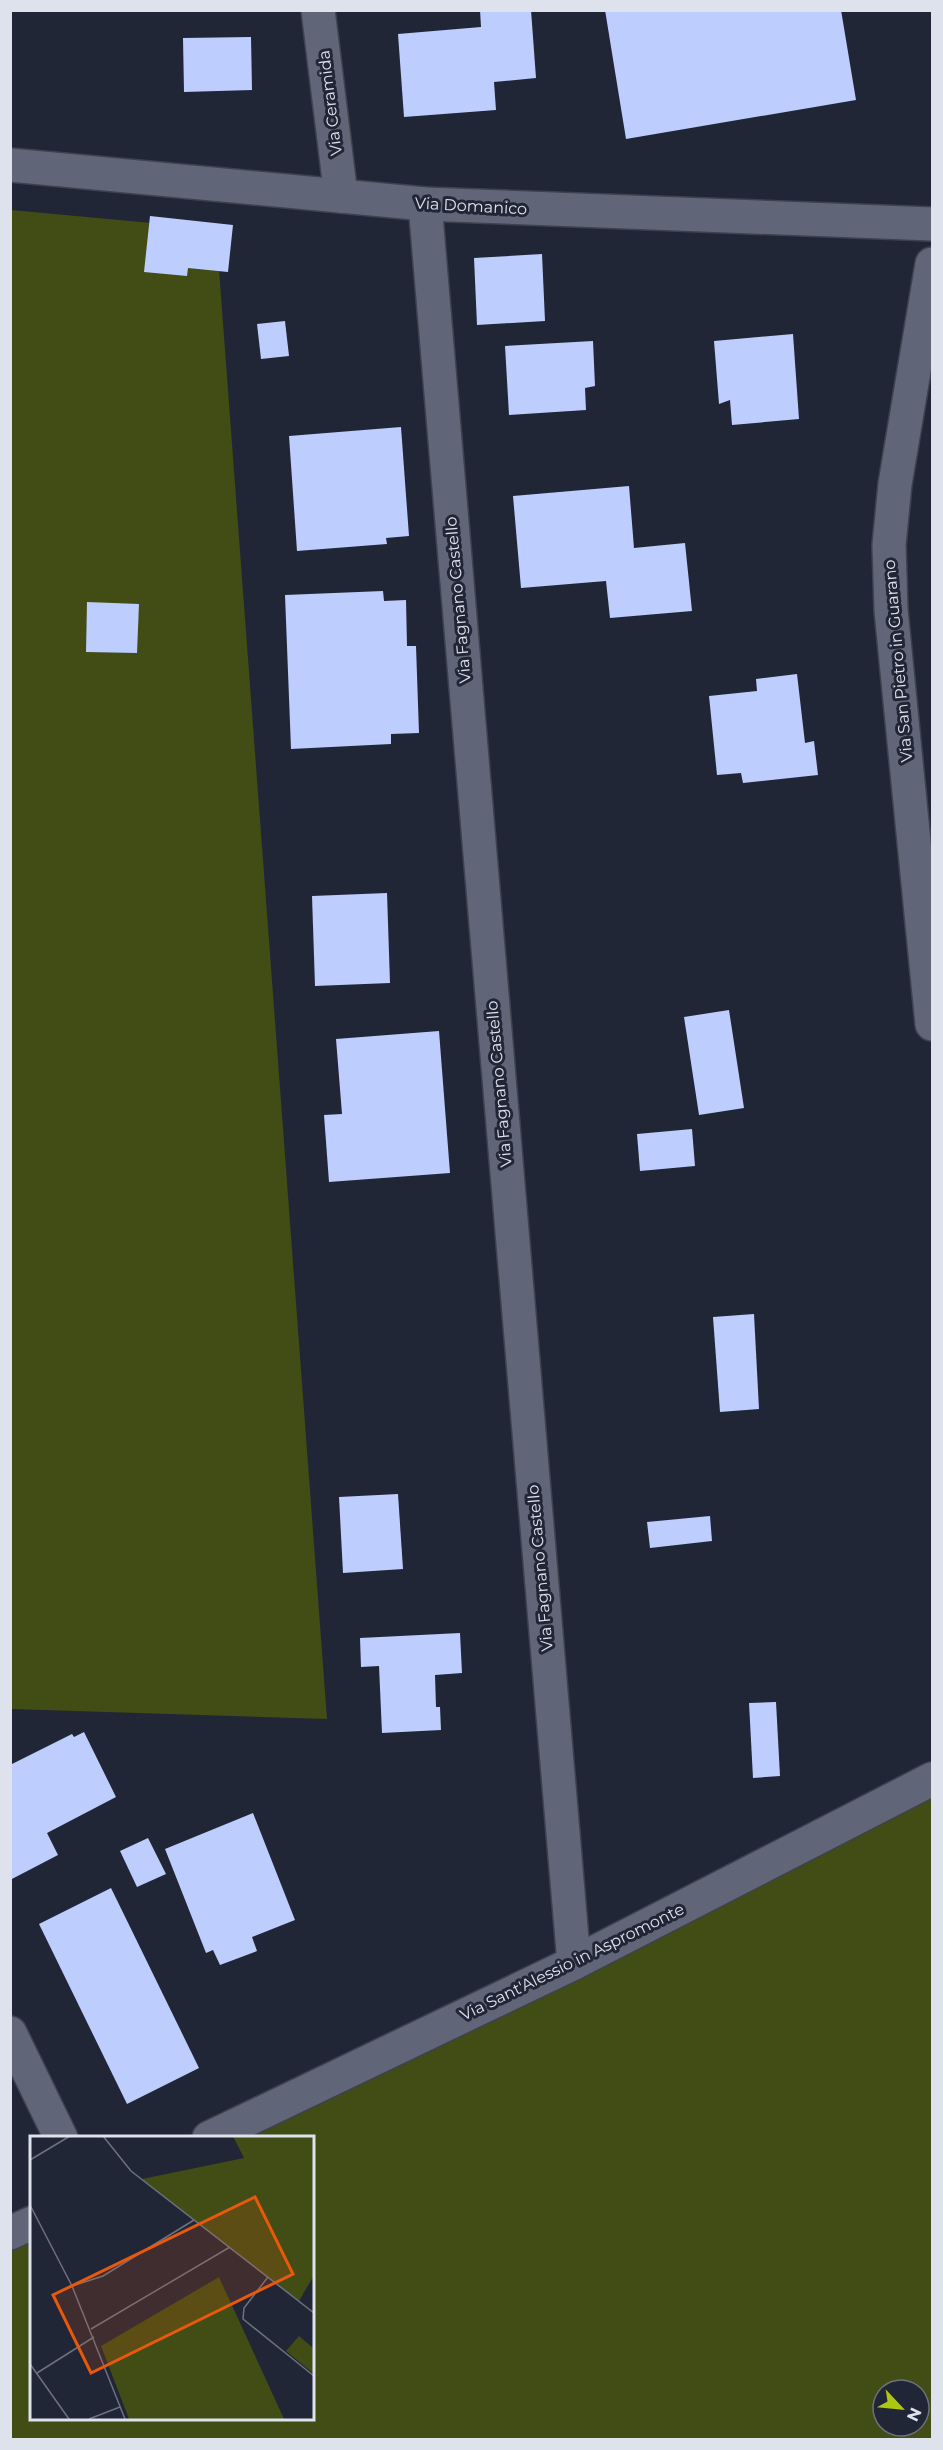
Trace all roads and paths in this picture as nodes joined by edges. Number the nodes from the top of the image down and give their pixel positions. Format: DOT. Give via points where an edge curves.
graph roads {
  1 [pos="318,10"];
  2 [pos="10,165"];
  3 [pos="341,196"];
  4 [pos="425,204"];
  5 [pos="933,224"];
  6 [pos="933,264"];
  7 [pos="933,1024"];
  8 [pos="933,1779"];
  9 [pos="574,1964"];
  10 [pos="10,2033"];
  11 [pos="60,2136"];
  12 [pos="212,2136"];
  13 [pos="30,2224"];
  14 [pos="10,2233"];
  1 -- 3 [label="street, Via Ceramida"];
  2 -- 3 [label="street, Via Domanico"];
  3 -- 4 [label="street, Via Domanico"];
  4 -- 5 [label="street, Via Domanico"];
  4 -- 9 [label="street, Via Fagnano Castello"];
  6 -- 7 [label="street, Via San Pietro in Guarano" via="897,463 889,545 891,610"];
  8 -- 9 [label="street, Via Sant'Alessio in Aspromonte"];
  9 -- 12 [label="street, Via Sant'Alessio in Aspromonte"];
  10 -- 11 [label="street"];
  13 -- 14 [label="street"];
}
